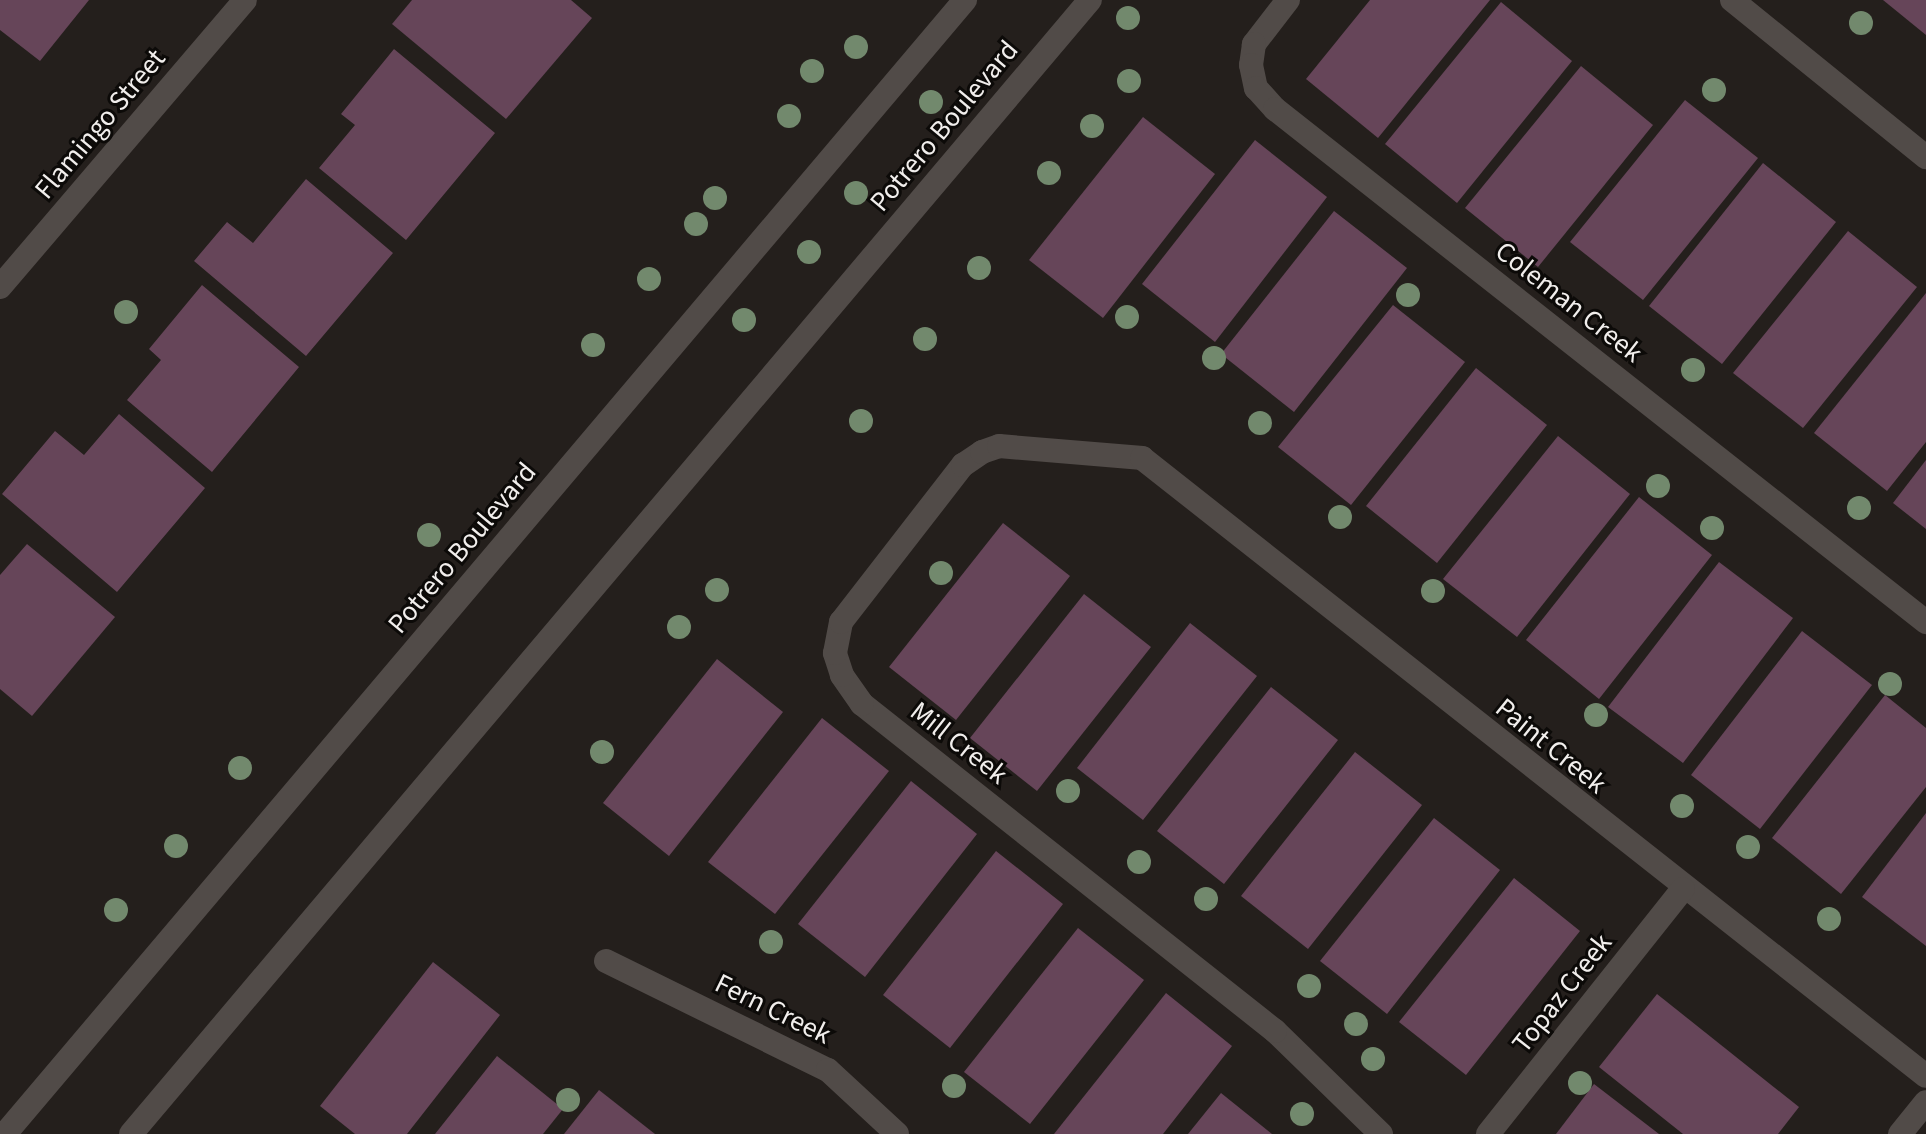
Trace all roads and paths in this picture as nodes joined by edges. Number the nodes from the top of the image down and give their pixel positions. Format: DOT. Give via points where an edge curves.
graph roads {
  1 [pos="245,0"];
  2 [pos="965,0"];
  3 [pos="1090,0"];
  4 [pos="1288,0"];
  5 [pos="1732,0"];
  6 [pos="1926,157"];
  7 [pos="0,287"];
  8 [pos="1142,458"];
  9 [pos="1926,622"];
  10 [pos="1683,889"];
  11 [pos="606,961"];
  12 [pos="1926,1076"];
  13 [pos="1926,1102"];
  14 [pos="5,1134"];
  15 [pos="131,1134"];
  16 [pos="897,1134"];
  17 [pos="1381,1134"];
  18 [pos="1488,1134"];
  19 [pos="1900,1134"];
  1 -- 7 [label="street, Flamingo Street"];
  2 -- 14 [label="street, Potrero Boulevard"];
  3 -- 15 [label="street, Potrero Boulevard"];
  4 -- 9 [label="street, Coleman Creek" via="1254,44 1251,65 1256,88 1275,109"];
  5 -- 6 [label="street"];
  8 -- 10 [label="street, Paint Creek"];
  8 -- 17 [label="street, Mill Creek" via="999,446 963,465 841,622 835,653 842,675 862,704 1275,1031"];
  10 -- 12 [label="street, Paint Creek"];
  10 -- 18 [label="street, Topaz Creek"];
  11 -- 16 [label="street, Fern Creek" via="828,1070"];
  13 -- 19 [label="street"];
}
